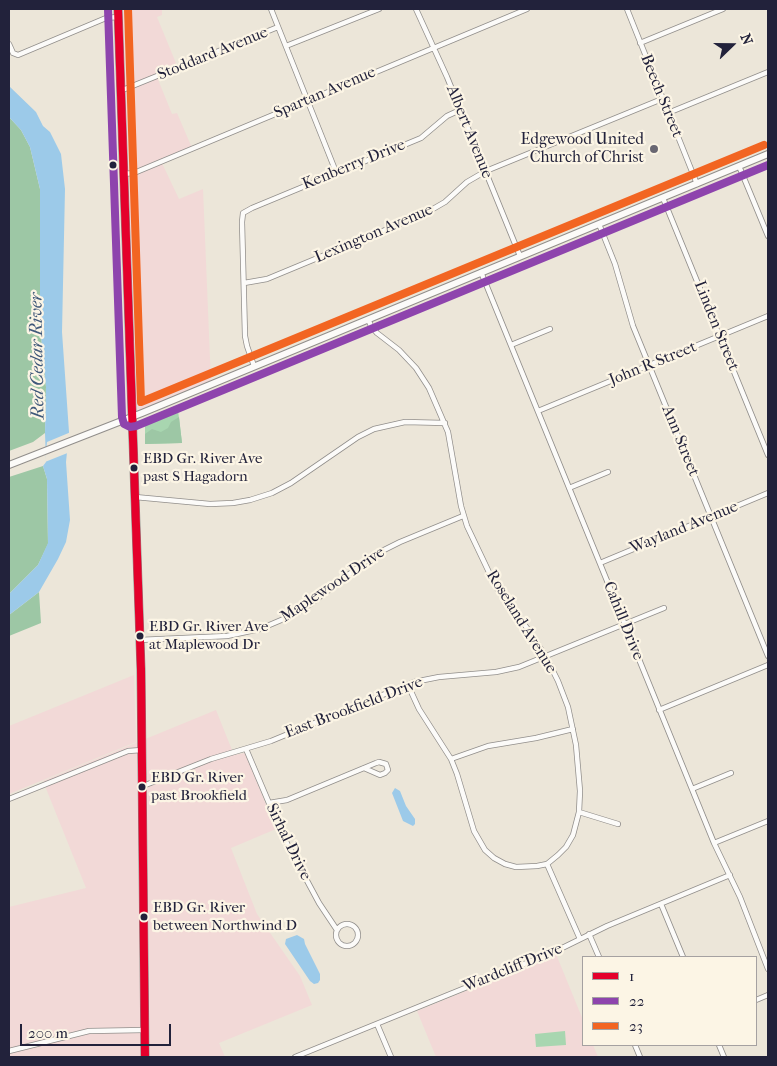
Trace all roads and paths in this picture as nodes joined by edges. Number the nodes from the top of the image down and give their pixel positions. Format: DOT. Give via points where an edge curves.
graph roads {
  1 [pos="118,9"];
  2 [pos="271,9"];
  3 [pos="379,9"];
  4 [pos="416,9"];
  5 [pos="527,9"];
  6 [pos="627,9"];
  7 [pos="723,9"];
  8 [pos="118,17"];
  9 [pos="278,27"];
  10 [pos="640,43"];
  11 [pos="9,44"];
  12 [pos="286,46"];
  13 [pos="434,48"];
  14 [pos="768,72"];
  15 [pos="120,91"];
  16 [pos="662,99"];
  17 [pos="309,100"];
  18 [pos="460,110"];
  19 [pos="668,113"];
  20 [pos="768,154"];
  21 [pos="739,166"];
  22 [pos="486,171"];
  23 [pos="336,172"];
  24 [pos="123,174"];
  25 [pos="697,184"];
  26 [pos="663,198"];
  27 [pos="599,224"];
  28 [pos="768,236"];
  29 [pos="520,256"];
  30 [pos="481,272"];
  31 [pos="244,282"];
  32 [pos="768,316"];
  33 [pos="368,319"];
  34 [pos="550,329"];
  35 [pos="720,336"];
  36 [pos="511,345"];
  37 [pos="254,366"];
  38 [pos="649,366"];
  39 [pos="538,411"];
  40 [pos="132,417"];
  41 [pos="445,424"];
  42 [pos="768,455"];
  43 [pos="9,465"];
  44 [pos="608,472"];
  45 [pos="569,488"];
  46 [pos="768,493"];
  47 [pos="134,497"];
  48 [pos="463,516"];
  49 [pos="711,517"];
  50 [pos="600,563"];
  51 [pos="664,608"];
  52 [pos="625,624"];
  53 [pos="139,640"];
  54 [pos="768,656"];
  55 [pos="546,657"];
  56 [pos="768,665"];
  57 [pos="408,685"];
  58 [pos="660,710"];
  59 [pos="573,730"];
  60 [pos="246,749"];
  61 [pos="142,750"];
  62 [pos="450,759"];
  63 [pos="364,768"];
  64 [pos="731,773"];
  65 [pos="143,786"];
  66 [pos="692,789"];
  67 [pos="9,799"];
  68 [pos="269,803"];
  69 [pos="579,812"];
  70 [pos="768,821"];
  71 [pos="618,824"];
  72 [pos="714,843"];
  73 [pos="547,864"];
  74 [pos="730,875"];
  75 [pos="662,904"];
  76 [pos="337,930"];
  77 [pos="589,934"];
  78 [pos="580,939"];
  79 [pos="599,956"];
  80 [pos="683,956"];
  81 [pos="768,969"];
  82 [pos="377,1024"];
  83 [pos="145,1030"];
  84 [pos="9,1051"];
  85 [pos="311,1051"];
  86 [pos="145,1057"];
  87 [pos="295,1057"];
  88 [pos="314,1057"];
  89 [pos="391,1057"];
  1 -- 8 [label="main road"];
  2 -- 9 [label="street"];
  3 -- 12 [label="street, Stoddard Avenue"];
  4 -- 13 [label="street, Albert Avenue"];
  5 -- 13 [label="street, Spartan Avenue"];
  6 -- 10 [label="street, Beech Street"];
  7 -- 10 [label="street"];
  8 -- 11 [label="street" via="106,18 18,55"];
  8 -- 15 [label="main road"];
  9 -- 12 [label="street"];
  9 -- 15 [label="street, Stoddard Avenue"];
  10 -- 16 [label="street, Beech Street"];
  12 -- 17 [label="street"];
  13 -- 17 [label="street, Spartan Avenue"];
  13 -- 18 [label="street, Albert Avenue"];
  14 -- 19 [label="street"];
  15 -- 24 [label="main road"];
  16 -- 19 [label="street, Beech Street"];
  16 -- 22 [label="street, Lexington Avenue"];
  17 -- 23 [label="street"];
  17 -- 24 [label="street, Spartan Avenue" via="134,173"];
  18 -- 22 [label="street, Albert Avenue"];
  18 -- 23 [label="street, Kenberry Drive" via="421,138"];
  19 -- 25 [label="street, Beech Street"];
  20 -- 21 [label="street"];
  21 -- 25 [label="street"];
  21 -- 28 [label="street"];
  22 -- 29 [label="street, Albert Avenue"];
  22 -- 31 [label="street, Lexington Avenue" via="426,214 275,275"];
  23 -- 31 [label="street, Kenberry Drive" via="243,213"];
  24 -- 40 [label="main road"];
  25 -- 26 [label="street"];
  26 -- 27 [label="street"];
  26 -- 35 [label="street, Linden Street"];
  27 -- 29 [label="street"];
  27 -- 38 [label="street, Ann Street"];
  29 -- 30 [label="street"];
  30 -- 33 [label="street"];
  30 -- 36 [label="street, Cahill Drive"];
  31 -- 37 [label="street" via="246,346"];
  32 -- 35 [label="street, John R Street"];
  33 -- 37 [label="street"];
  33 -- 41 [label="street, Roseland Avenue" via="377,333 416,368"];
  34 -- 36 [label="street"];
  35 -- 38 [label="street, John R Street"];
  35 -- 42 [label="street, Linden Street"];
  36 -- 39 [label="street, Cahill Drive"];
  37 -- 40 [label="street"];
  38 -- 39 [label="street, John R Street"];
  38 -- 49 [label="street, Ann Street"];
  39 -- 45 [label="street, Cahill Drive"];
  40 -- 43 [label="street"];
  40 -- 47 [label="main road"];
  41 -- 47 [label="street" via="405,422 374,429 291,483 250,500 210,504"];
  41 -- 48 [label="street, Roseland Avenue" via="453,451"];
  44 -- 45 [label="street"];
  45 -- 50 [label="street, Cahill Drive"];
  46 -- 49 [label="street, Wayland Avenue"];
  47 -- 53 [label="main road"];
  48 -- 53 [label="street, Maplewood Drive" via="382,551 309,605 260,629 219,637"];
  48 -- 55 [label="street, Roseland Avenue" via="496,587"];
  49 -- 50 [label="street, Wayland Avenue"];
  49 -- 54 [label="street, Ann Street"];
  50 -- 52 [label="street, Cahill Drive"];
  51 -- 52 [label="street, East Brookfield Drive"];
  52 -- 55 [label="street, East Brookfield Drive"];
  52 -- 58 [label="street, Cahill Drive"];
  53 -- 61 [label="main road"];
  55 -- 57 [label="street, East Brookfield Drive" via="504,670 439,677"];
  55 -- 59 [label="street, Roseland Avenue" via="558,682"];
  56 -- 58 [label="street"];
  57 -- 60 [label="street, East Brookfield Drive"];
  57 -- 62 [label="street"];
  58 -- 66 [label="street, Cahill Drive"];
  59 -- 62 [label="street" via="488,746"];
  59 -- 69 [label="street, Roseland Avenue" via="579,765"];
  60 -- 65 [label="street, East Brookfield Drive" via="210,759"];
  60 -- 68 [label="street, Sirhal Drive"];
  61 -- 65 [label="main road"];
  61 -- 67 [label="street" via="128,751"];
  62 -- 73 [label="street" via="462,785 474,831 484,850 505,864 516,867"];
  63 -- 63 [label="street" via="382,762 388,770 380,775"];
  63 -- 68 [label="street" via="286,800"];
  64 -- 66 [label="street"];
  65 -- 83 [label="main road"];
  66 -- 72 [label="street, Cahill Drive"];
  68 -- 76 [label="street, Sirhal Drive" via="283,836"];
  69 -- 71 [label="street"];
  69 -- 73 [label="street, Roseland Avenue" via="566,847"];
  70 -- 72 [label="street"];
  72 -- 74 [label="street, Cahill Drive"];
  73 -- 78 [label="street"];
  74 -- 75 [label="street, Wardcliff Drive"];
  74 -- 81 [label="street, Cahill Drive"];
  75 -- 77 [label="street, Wardcliff Drive"];
  75 -- 80 [label="street"];
  76 -- 76 [label="street, Sirhal Drive" via="337,940 343,945 350,946 356,942 358,931 353,926 346,924"];
  77 -- 78 [label="street, Wardcliff Drive"];
  77 -- 79 [label="street"];
  78 -- 82 [label="street, Wardcliff Drive"];
  82 -- 85 [label="street, Wardcliff Drive"];
  82 -- 89 [label="street"];
  83 -- 84 [label="street" via="89,1031"];
  83 -- 86 [label="main road"];
  85 -- 87 [label="street, Wardcliff Drive"];
  85 -- 88 [label="street"];
}
